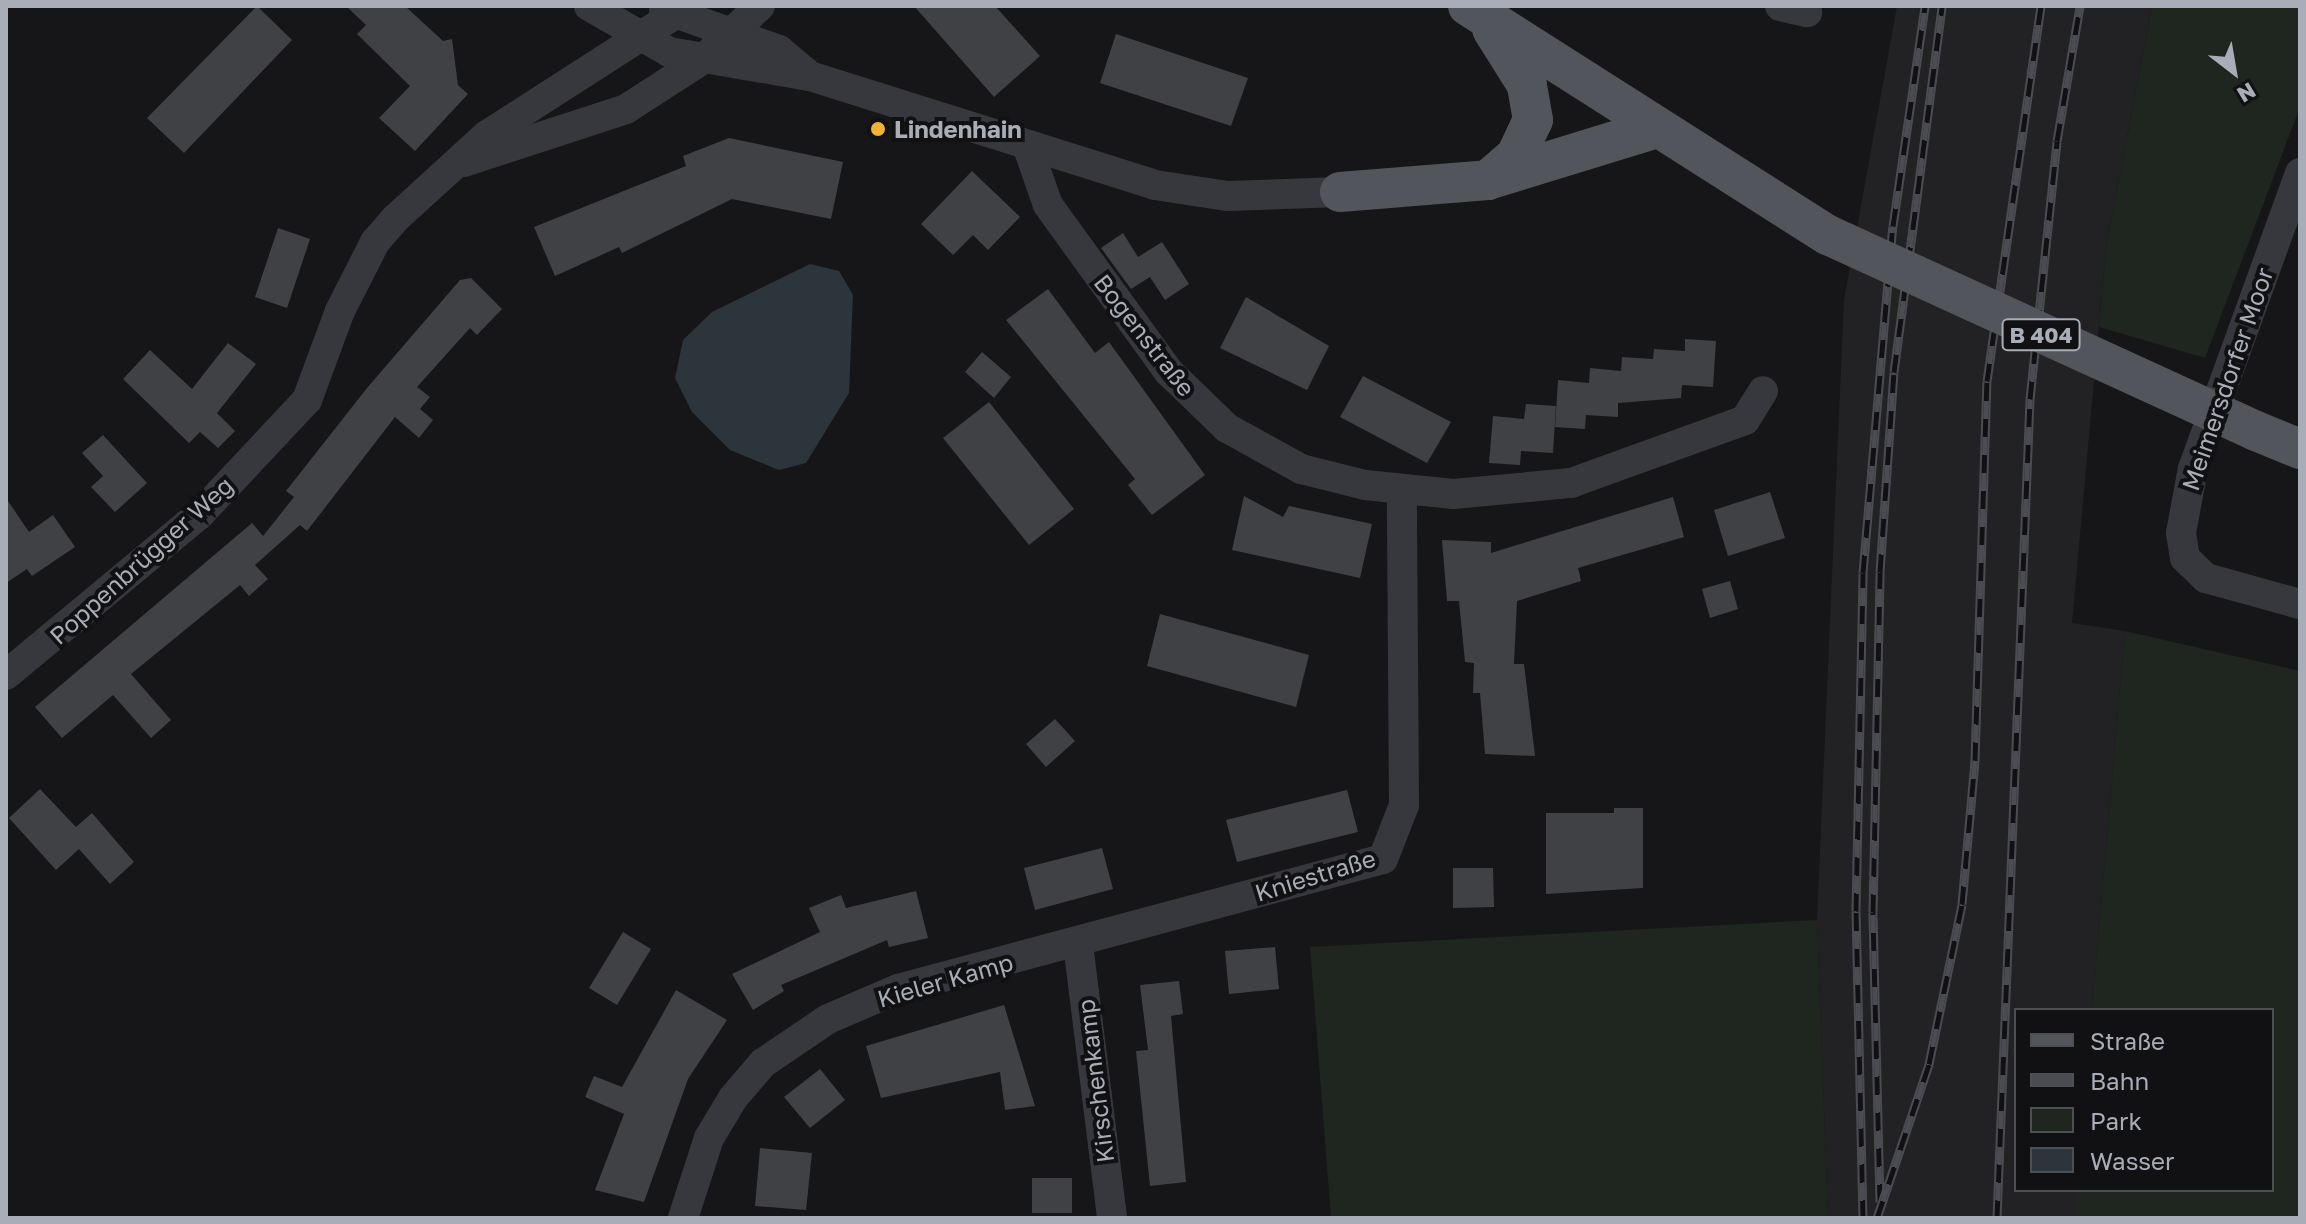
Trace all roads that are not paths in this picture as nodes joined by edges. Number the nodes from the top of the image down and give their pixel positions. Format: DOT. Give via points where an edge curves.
graph roads {
  1 [pos="589,6"];
  2 [pos="760,6"];
  3 [pos="674,9"];
  4 [pos="1477,12"];
  5 [pos="735,33"];
  6 [pos="641,40"];
  7 [pos="702,60"];
  8 [pos="810,76"];
  9 [pos="1654,129"];
  10 [pos="1028,148"];
  11 [pos="455,165"];
  12 [pos="2300,173"];
  13 [pos="1488,180"];
  14 [pos="1340,192"];
  15 [pos="1763,391"];
  16 [pos="2300,449"];
  17 [pos="1402,491"];
  18 [pos="2300,604"];
  19 [pos="6,675"];
  20 [pos="1078,944"];
  21 [pos="683,1218"];
  22 [pos="1112,1218"];
  1 -- 6 [label="street"];
  2 -- 5 [label="street, Poppenbrügger Weg"];
  3 -- 5 [label="street"];
  3 -- 6 [label="street, Poppenbrügger Weg"];
  4 -- 9 [label="main road, B 404"];
  4 -- 13 [label="main road" via="1534,108 1524,144"];
  5 -- 7 [label="street, Poppenbrügger Weg"];
  5 -- 8 [label="street" via="779,50"];
  6 -- 7 [label="street"];
  6 -- 11 [label="street, Poppenbrügger Weg" via="487,135"];
  7 -- 8 [label="street"];
  7 -- 11 [label="street, Poppenbrügger Weg" via="626,109"];
  8 -- 10 [label="street"];
  9 -- 13 [label="main road"];
  9 -- 16 [label="main road, B 404, bridge" via="1828,235"];
  10 -- 14 [label="street" via="1196,192"];
  10 -- 17 [label="street, Bogenstraße" via="1048,205 1204,409 1277,459"];
  11 -- 19 [label="street, Poppenbrügger Weg" via="375,242 307,400 199,515"];
  12 -- 18 [label="street, Meimersdorfer Moor" via="2193,468 2181,533 2195,572"];
  13 -- 14 [label="main road"];
  15 -- 17 [label="street, Bogenstraße" via="1745,420 1571,483 1477,494"];
  17 -- 20 [label="street, Kniestraße" via="1404,805 1383,859"];
  20 -- 21 [label="street, Kieler Kamp" via="898,989 828,1019 776,1054 733,1098 709,1138"];
  20 -- 22 [label="street, Kirschenkamp"];
}
